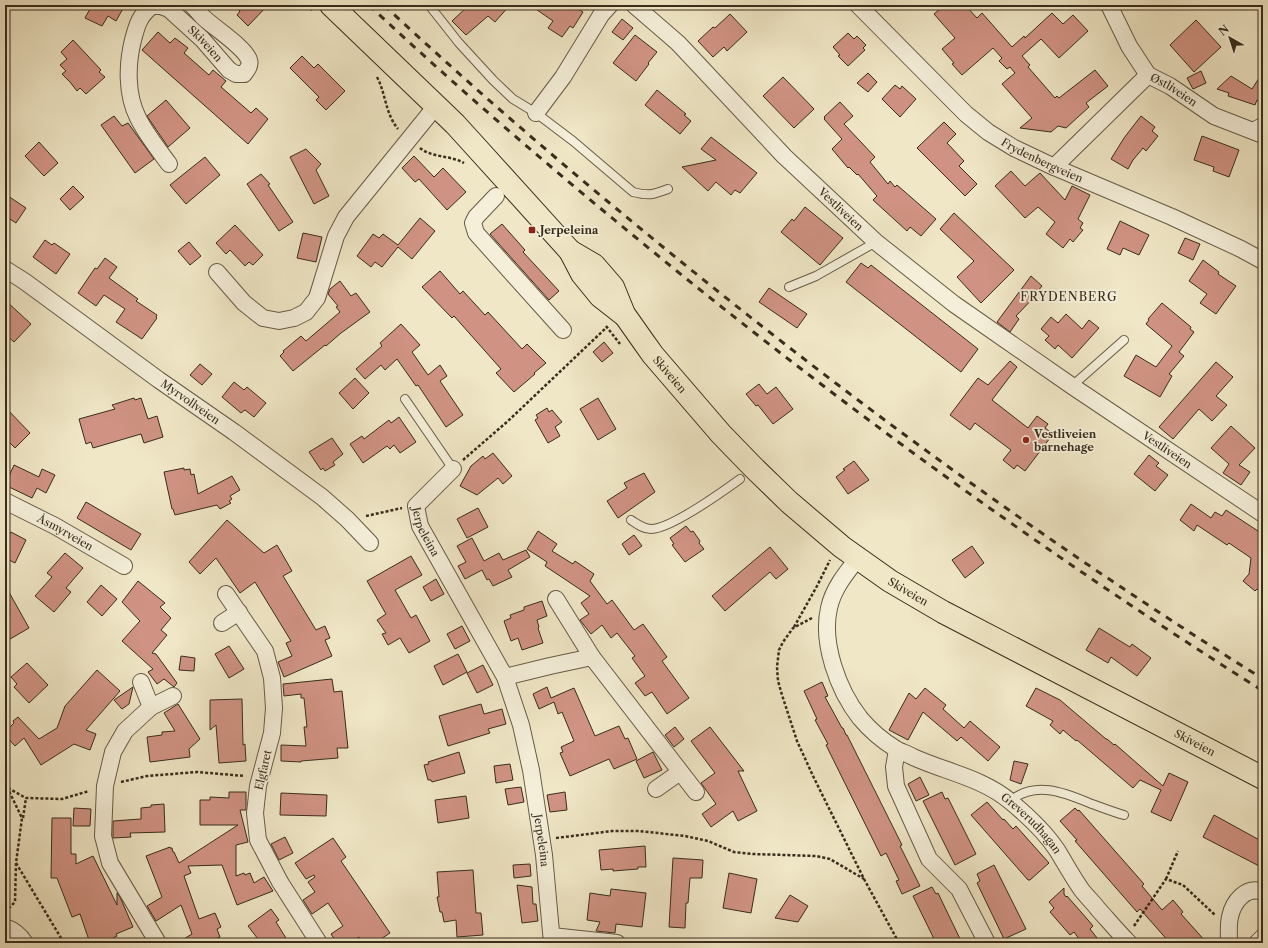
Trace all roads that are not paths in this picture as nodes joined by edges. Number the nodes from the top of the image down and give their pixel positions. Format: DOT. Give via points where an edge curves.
graph roads {
  1 [pos="192,5"];
  2 [pos="429,5"];
  3 [pos="610,5"];
  4 [pos="634,5"];
  5 [pos="858,5"];
  6 [pos="1109,5"];
  7 [pos="324,10"];
  8 [pos="1148,75"];
  9 [pos="436,106"];
  10 [pos="536,114"];
  11 [pos="1263,121"];
  12 [pos="1256,133"];
  13 [pos="169,164"];
  14 [pos="1054,167"];
  15 [pos="668,189"];
  16 [pos="496,196"];
  17 [pos="876,242"];
  18 [pos="1263,261"];
  19 [pos="5,269"];
  20 [pos="217,272"];
  21 [pos="789,286"];
  22 [pos="563,330"];
  23 [pos="1124,340"];
  24 [pos="1072,386"];
  25 [pos="405,399"];
  26 [pos="453,468"];
  27 [pos="740,479"];
  28 [pos="5,501"];
  29 [pos="1263,514"];
  30 [pos="631,520"];
  31 [pos="370,543"];
  32 [pos="858,558"];
  33 [pos="124,566"];
  34 [pos="226,594"];
  35 [pos="556,599"];
  36 [pos="239,612"];
  37 [pos="222,623"];
  38 [pos="592,658"];
  39 [pos="505,677"];
  40 [pos="141,682"];
  41 [pos="173,696"];
  42 [pos="151,707"];
  43 [pos="897,750"];
  44 [pos="680,772"];
  45 [pos="1263,778"];
  46 [pos="656,789"];
  47 [pos="696,792"];
  48 [pos="1010,801"];
  49 [pos="1124,815"];
  50 [pos="1263,892"];
  51 [pos="5,926"];
  52 [pos="1229,936"];
  53 [pos="1263,937"];
  54 [pos="552,939"];
  55 [pos="1127,941"];
  56 [pos="25,943"];
  57 [pos="158,943"];
  58 [pos="318,943"];
  59 [pos="617,943"];
  60 [pos="987,943"];
  61 [pos="1257,943"];
  1 -- 13 [label="street, Skiveien" via="233,41 249,59 249,64 244,74 236,74 229,70 202,39 169,9 152,6 146,10 140,18 130,52 128,75 133,107 138,118"];
  2 -- 10 [label="lane" via="493,80 513,99"];
  3 -- 10 [label="street"];
  4 -- 17 [label="street, Vestliveien" via="678,43 784,156"];
  5 -- 14 [label="street, Frydenbergveien" via="966,114 1014,148"];
  6 -- 8 [label="street, Østliveien" via="1129,46"];
  7 -- 9 [label="main road, Skiveien"];
  8 -- 12 [label="street, Østliveien" via="1170,86 1214,116"];
  8 -- 14 [label="street"];
  9 -- 20 [label="street" via="346,217 336,236 316,298 306,312 279,321 263,318 244,303"];
  9 -- 32 [label="main road, Skiveien" via="570,251 594,265 613,287 615,321 653,355 748,462 807,518"];
  10 -- 15 [label="lane" via="573,141 633,192 645,196"];
  11 -- 12 [label="lane, Østliveien" via="1254,126"];
  14 -- 18 [label="street, Frydenbergveien" via="1172,217"];
  16 -- 22 [label="street" via="476,217 473,223 476,233"];
  17 -- 21 [label="lane" via="816,276"];
  17 -- 24 [label="street, Vestliveien" via="954,304"];
  19 -- 31 [label="street, Myrvollveien" via="322,497"];
  23 -- 24 [label="lane"];
  24 -- 29 [label="street, Vestliveien"];
  25 -- 26 [label="lane"];
  26 -- 39 [label="street, Jerpeleina" via="416,506 420,526"];
  27 -- 30 [label="lane" via="664,527 648,529"];
  28 -- 33 [label="street, Åsmyrveien" via="55,526"];
  32 -- 43 [label="street, Greverudhagan" via="832,597 827,631 830,655 849,702 860,718 874,733"];
  32 -- 45 [label="main road, Skiveien" via="894,584 943,612"];
  34 -- 36 [label="street, Elgfaret"];
  35 -- 38 [label="street"];
  36 -- 37 [label="street"];
  36 -- 58 [label="street, Elgfaret" via="265,651 272,678 272,733 258,786 255,813 258,840 280,882"];
  38 -- 39 [label="street"];
  38 -- 44 [label="street"];
  39 -- 54 [label="street, Jerpeleina" via="521,725 531,770 542,841"];
  40 -- 42 [label="street"];
  41 -- 42 [label="street"];
  42 -- 57 [label="street" via="125,731 113,752 105,786 102,836 110,863"];
  43 -- 48 [label="street, Greverudhagan" via="972,779"];
  43 -- 60 [label="street" via="894,767 896,786 929,859 959,889"];
  44 -- 46 [label="street"];
  44 -- 47 [label="street"];
  48 -- 49 [label="lane" via="1022,793 1047,789"];
  48 -- 55 [label="street, Greverudhagan" via="1036,824 1056,848 1081,889"];
  50 -- 52 [label="street" via="1251,890 1243,894 1235,904 1229,918"];
  51 -- 56 [label="street" via="13,930"];
  53 -- 61 [label="street"];
  54 -- 59 [label="street, Jerpeleina"];
}
